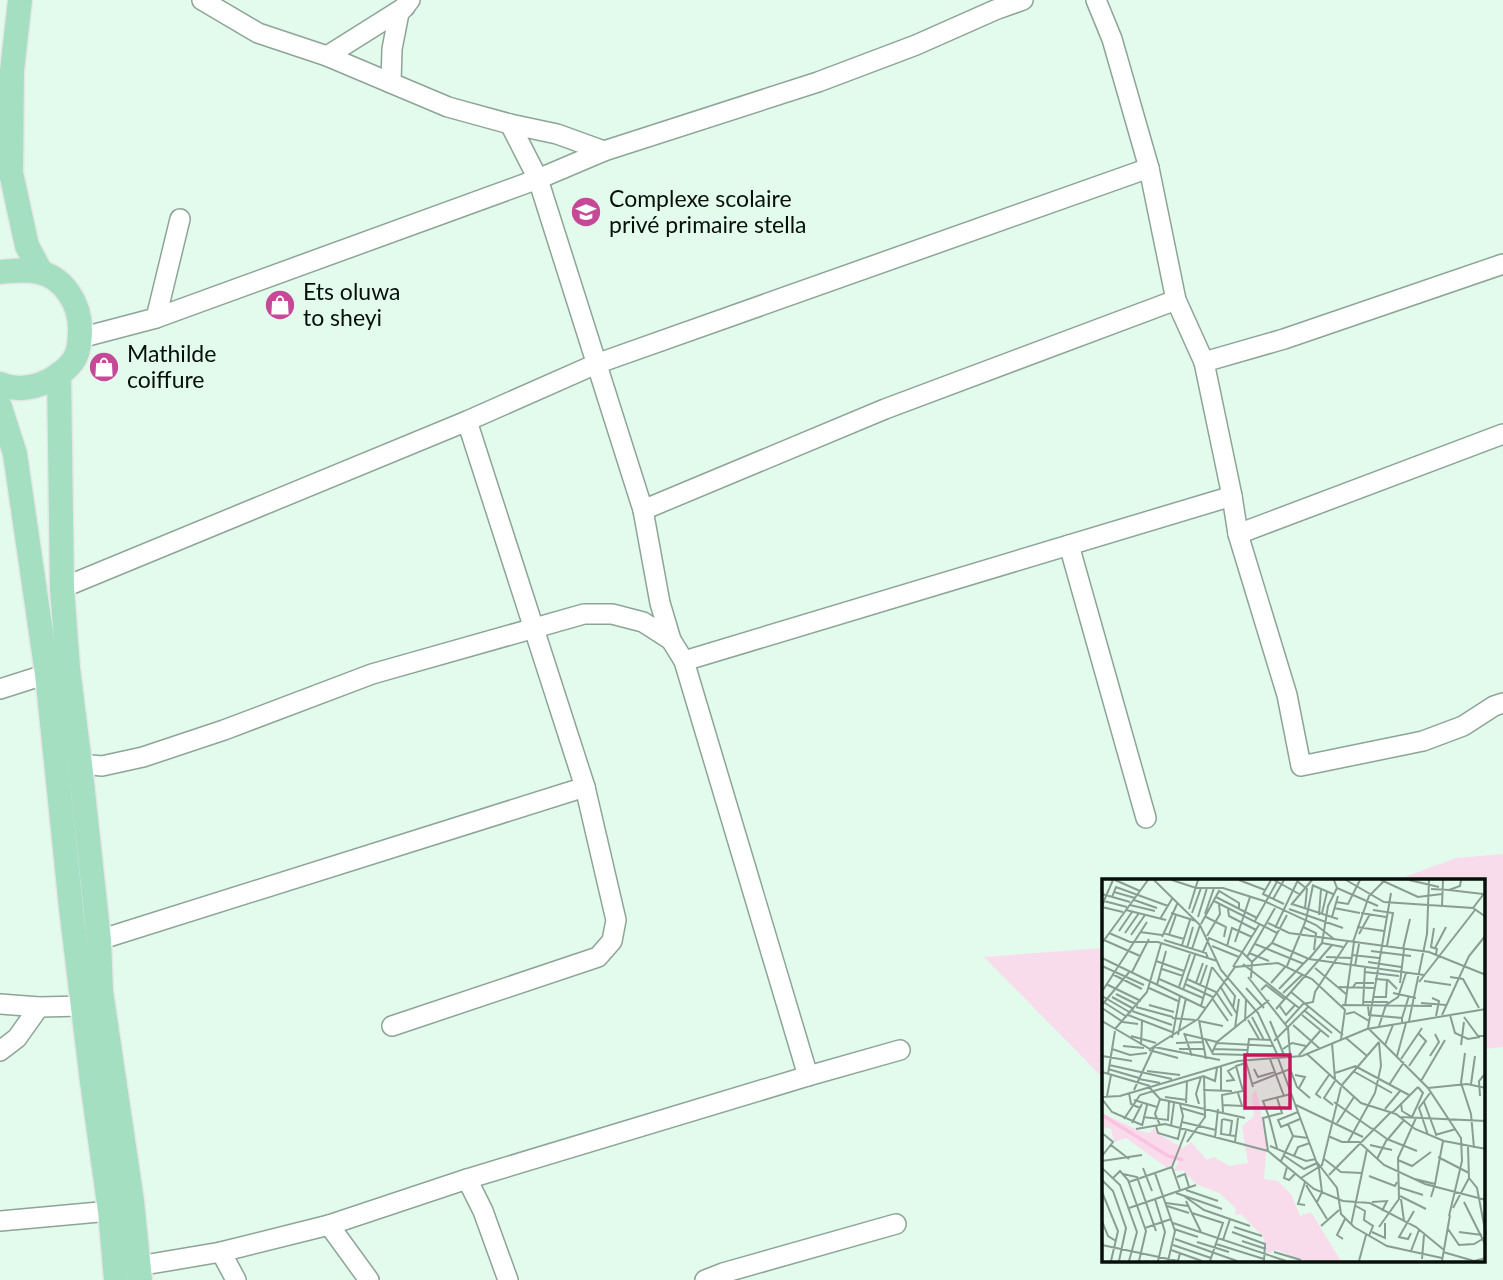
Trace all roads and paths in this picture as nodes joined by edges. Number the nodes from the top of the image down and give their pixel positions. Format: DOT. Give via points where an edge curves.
graph roads {
  1 [pos="20,0"];
  2 [pos="202,0"];
  3 [pos="1024,0"];
  4 [pos="1096,0"];
  5 [pos="407,3"];
  6 [pos="995,5"];
  7 [pos="221,6"];
  8 [pos="327,56"];
  9 [pos="391,83"];
  10 [pos="510,124"];
  11 [pos="604,151"];
  12 [pos="1149,168"];
  13 [pos="538,179"];
  14 [pos="180,219"];
  15 [pos="1503,264"];
  16 [pos="0,272"];
  17 [pos="41,272"];
  18 [pos="1176,300"];
  19 [pos="156,318"];
  20 [pos="80,338"];
  21 [pos="1204,362"];
  22 [pos="596,364"];
  23 [pos="60,374"];
  24 [pos="0,383"];
  25 [pos="0,407"];
  26 [pos="467,421"];
  27 [pos="1503,435"];
  28 [pos="1232,496"];
  29 [pos="643,510"];
  30 [pos="1238,534"];
  31 [pos="1069,545"];
  32 [pos="62,588"];
  33 [pos="660,603"];
  34 [pos="643,622"];
  35 [pos="535,629"];
  36 [pos="671,640"];
  37 [pos="684,661"];
  38 [pos="47,674"];
  39 [pos="0,689"];
  40 [pos="1503,703"];
  41 [pos="80,764"];
  42 [pos="585,787"];
  43 [pos="1146,818"];
  44 [pos="99,940"];
  45 [pos="0,1004"];
  46 [pos="83,1006"];
  47 [pos="39,1007"];
  48 [pos="392,1026"];
  49 [pos="900,1050"];
  50 [pos="0,1051"];
  51 [pos="808,1076"];
  52 [pos="467,1179"];
  53 [pos="110,1211"];
  54 [pos="0,1221"];
  55 [pos="896,1224"];
  56 [pos="329,1225"];
  57 [pos="221,1252"];
  58 [pos="139,1273"];
  59 [pos="116,1280"];
  60 [pos="236,1280"];
  61 [pos="369,1280"];
  62 [pos="508,1280"];
  63 [pos="705,1280"];
  1 -- 17 [label="main road" via="12,71 11,173 27,246"];
  2 -- 7 [label="street"];
  3 -- 6 [label="street"];
  4 -- 12 [label="street" via="1112,39"];
  5 -- 8 [label="street"];
  5 -- 9 [label="street" via="399,13"];
  6 -- 11 [label="street" via="916,45 817,82"];
  7 -- 8 [label="street" via="258,33"];
  8 -- 9 [label="street"];
  9 -- 10 [label="street" via="448,107"];
  10 -- 11 [label="street"];
  10 -- 13 [label="street"];
  11 -- 13 [label="street"];
  12 -- 18 [label="street"];
  12 -- 22 [label="street"];
  13 -- 19 [label="street"];
  13 -- 22 [label="street"];
  14 -- 19 [label="street"];
  15 -- 21 [label="street"];
  16 -- 17 [label="main road"];
  17 -- 20 [label="main road" via="61,283 72,298 80,317"];
  18 -- 21 [label="street"];
  18 -- 29 [label="street" via="885,409"];
  19 -- 20 [label="street"];
  20 -- 23 [label="main road" via="75,359"];
  21 -- 28 [label="street"];
  22 -- 26 [label="street"];
  22 -- 29 [label="street"];
  23 -- 24 [label="main road" via="21,388"];
  23 -- 32 [label="main road"];
  25 -- 38 [label="main road" via="15,454"];
  26 -- 32 [label="street"];
  26 -- 35 [label="street"];
  27 -- 30 [label="street"];
  28 -- 30 [label="street"];
  28 -- 31 [label="street"];
  29 -- 33 [label="street"];
  30 -- 40 [label="street" via="1287,695 1301,766 1423,741 1463,726"];
  31 -- 37 [label="street"];
  31 -- 43 [label="street"];
  32 -- 41 [label="main road"];
  33 -- 34 [label="street"];
  33 -- 36 [label="street"];
  34 -- 35 [label="street" via="612,614 584,614"];
  34 -- 36 [label="street"];
  35 -- 41 [label="street" via="372,674 143,757 102,766"];
  35 -- 42 [label="street"];
  36 -- 37 [label="street"];
  37 -- 51 [label="street"];
  38 -- 39 [label="street"];
  38 -- 46 [label="main road"];
  41 -- 44 [label="main road"];
  42 -- 44 [label="street"];
  42 -- 48 [label="street" via="616,920 612,941 598,957"];
  44 -- 58 [label="main road" via="101,991"];
  45 -- 47 [label="street"];
  46 -- 47 [label="street"];
  46 -- 53 [label="main road"];
  47 -- 50 [label="street" via="17,1038"];
  49 -- 51 [label="street"];
  51 -- 52 [label="street"];
  52 -- 56 [label="street"];
  52 -- 62 [label="street"];
  53 -- 54 [label="street"];
  53 -- 59 [label="main road"];
  55 -- 63 [label="street"];
  56 -- 57 [label="street"];
  56 -- 61 [label="street"];
  57 -- 58 [label="street"];
  57 -- 60 [label="street"];
}
